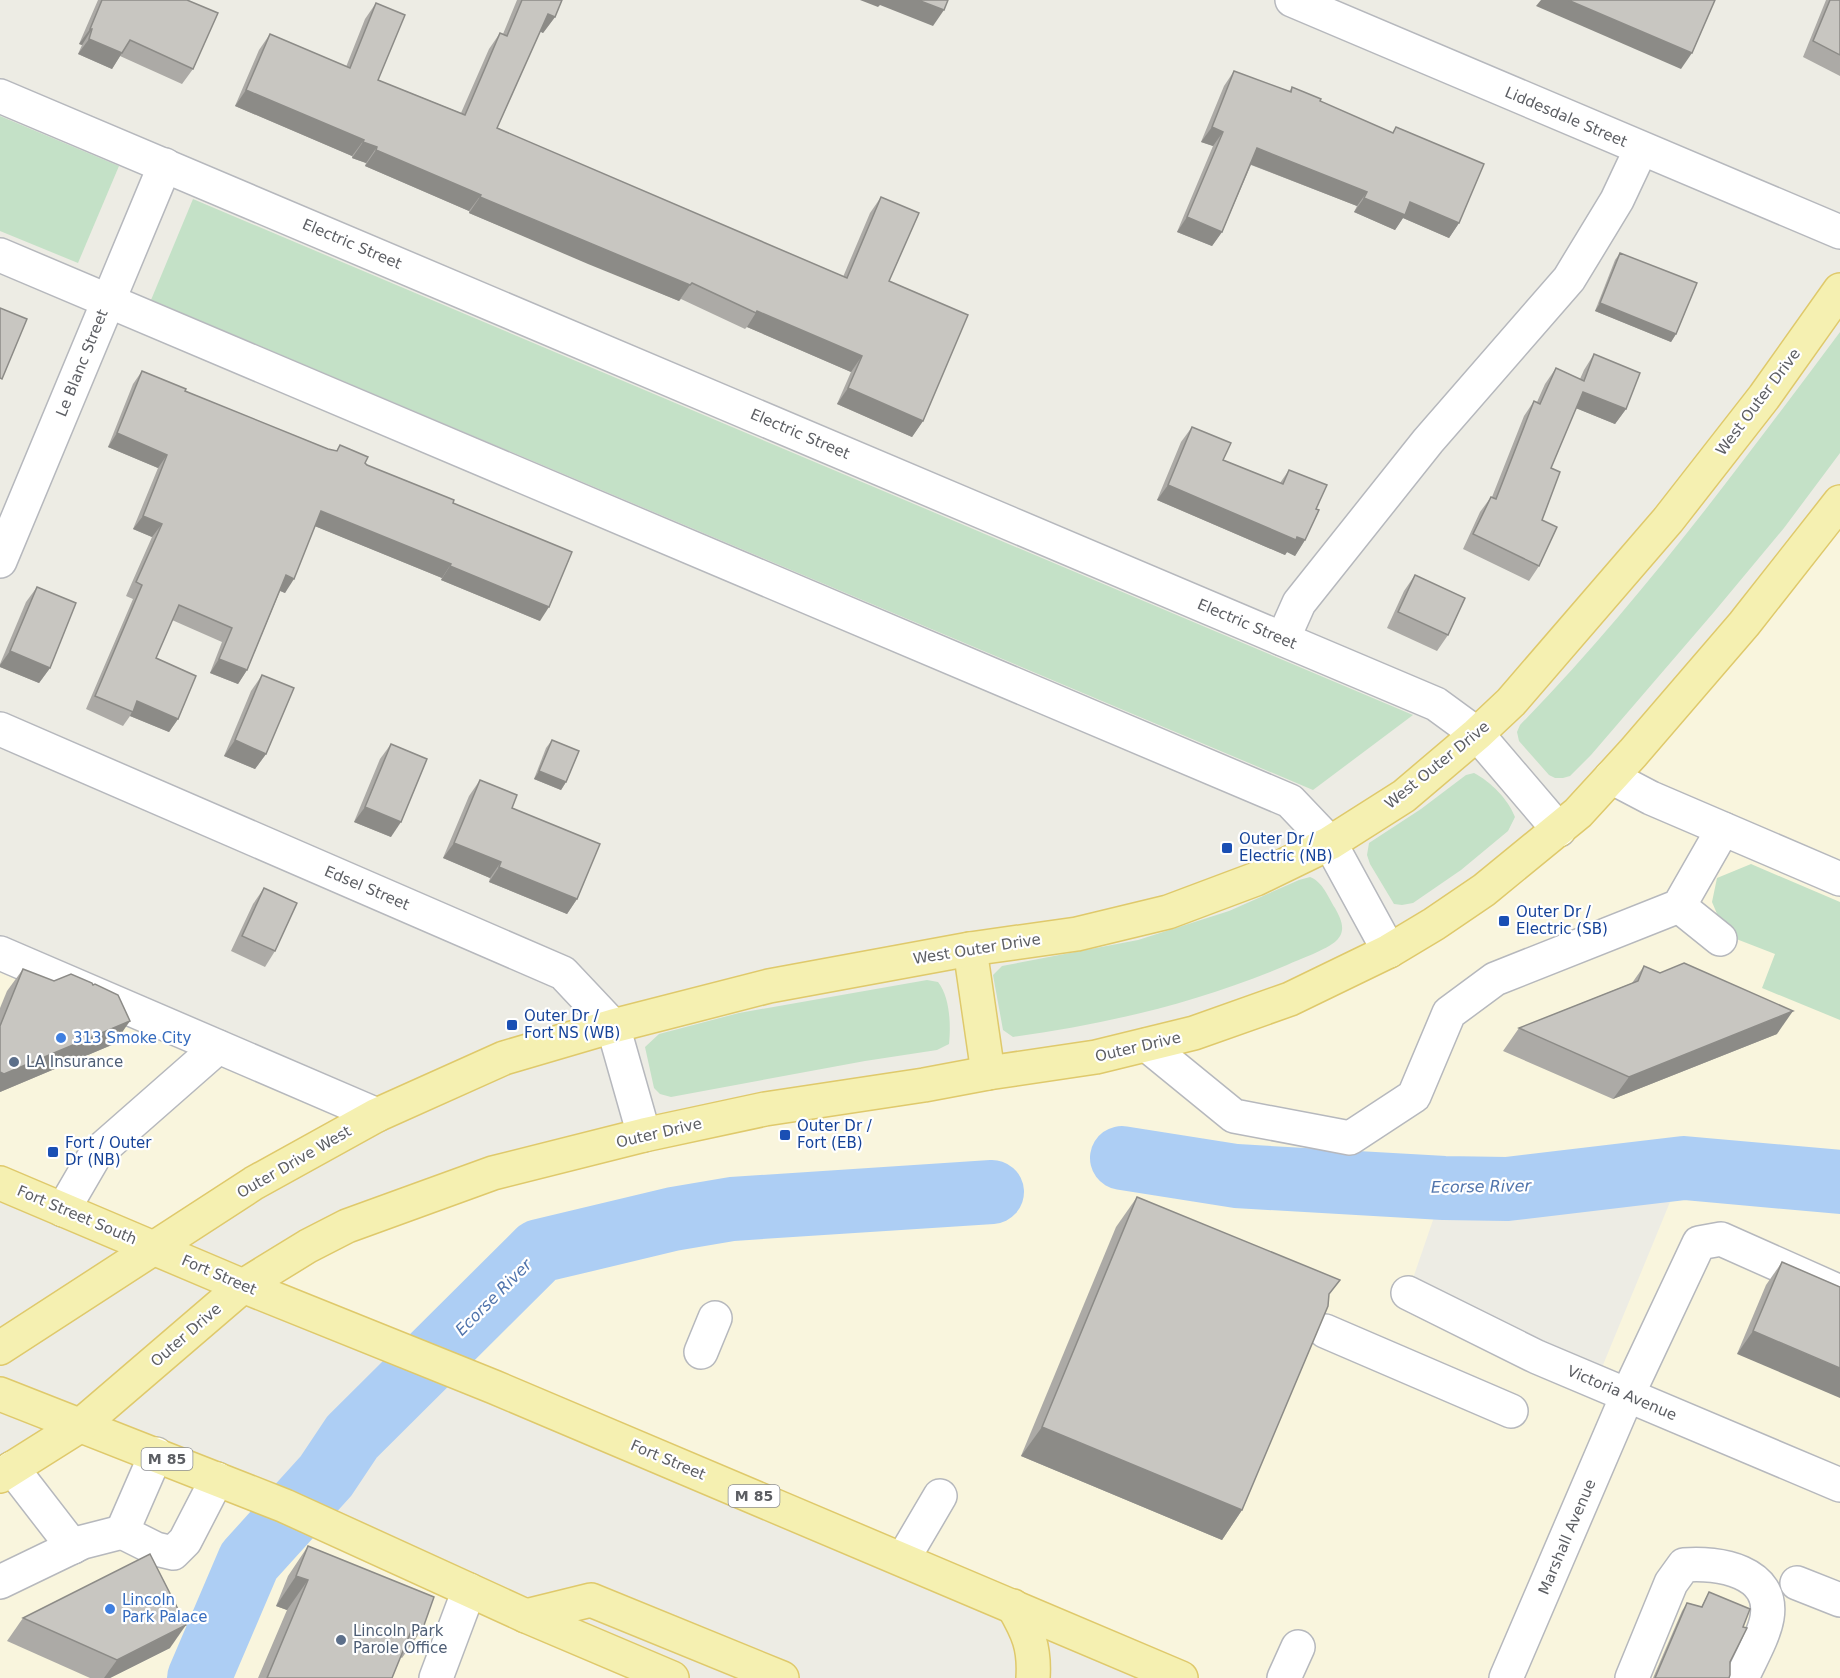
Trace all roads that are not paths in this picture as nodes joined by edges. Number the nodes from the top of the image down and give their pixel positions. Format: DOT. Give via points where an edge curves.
graph roads {
  1 [pos="1292,0"];
  2 [pos="0,96"];
  3 [pos="1641,149"];
  4 [pos="165,165"];
  5 [pos="1840,232"];
  6 [pos="0,255"];
  7 [pos="1840,290"];
  8 [pos="108,300"];
  9 [pos="1840,502"];
  10 [pos="0,561"];
  11 [pos="1283,639"];
  12 [pos="0,729"];
  13 [pos="1477,734"];
  14 [pos="1611,777"];
  15 [pos="1723,829"];
  16 [pos="1558,830"];
  17 [pos="1330,843"];
  18 [pos="1840,879"];
  19 [pos="1679,906"];
  20 [pos="1720,939"];
  21 [pos="970,949"];
  22 [pos="1389,951"];
  23 [pos="0,953"];
  24 [pos="613,1026"];
  25 [pos="1147,1045"];
  26 [pos="218,1047"];
  27 [pos="988,1073"];
  28 [pos="377,1115"];
  29 [pos="644,1135"];
  30 [pos="0,1184"];
  31 [pos="63,1210"];
  32 [pos="154,1248"];
  33 [pos="243,1286"];
  34 [pos="1840,1292"];
  35 [pos="1408,1293"];
  36 [pos="715,1318"];
  37 [pos="1325,1331"];
  38 [pos="0,1348"];
  39 [pos="701,1352"];
  40 [pos="0,1394"];
  41 [pos="1627,1396"];
  42 [pos="1511,1411"];
  43 [pos="81,1425"];
  44 [pos="156,1455"];
  45 [pos="6,1472"];
  46 [pos="217,1479"];
  47 [pos="1840,1485"];
  48 [pos="940,1496"];
  49 [pos="122,1532"];
  50 [pos="73,1547"];
  51 [pos="903,1559"];
  52 [pos="0,1582"];
  53 [pos="1797,1583"];
  54 [pos="469,1590"];
  55 [pos="1840,1600"];
  56 [pos="1013,1606"];
  57 [pos="526,1616"];
  58 [pos="1298,1647"];
  59 [pos="435,1678"];
  60 [pos="672,1678"];
  61 [pos="782,1678"];
  62 [pos="1033,1678"];
  63 [pos="1180,1678"];
  64 [pos="1284,1678"];
  65 [pos="1506,1678"];
  66 [pos="1632,1678"];
  67 [pos="1742,1678"];
  1 -- 3 [label="street, Liddesdale Street"];
  2 -- 4 [label="street, Electric Street"];
  3 -- 5 [label="street, Liddesdale Street"];
  3 -- 11 [label="street" via="1617,200 1569,279 1428,441 1313,585 1299,603"];
  4 -- 8 [label="street, Le Blanc Street"];
  4 -- 11 [label="street, Electric Street"];
  6 -- 8 [label="street"];
  7 -- 13 [label="main road, West Outer Drive" via="1668,520 1541,669"];
  8 -- 10 [label="street, Le Blanc Street"];
  8 -- 17 [label="street" via="1290,801"];
  9 -- 14 [label="main road" via="1744,624"];
  11 -- 13 [label="street, Electric Street" via="1436,704"];
  12 -- 24 [label="street, Edsel Street" via="563,973"];
  13 -- 16 [label="street, Electric Street"];
  13 -- 17 [label="main road, West Outer Drive" via="1404,796"];
  14 -- 15 [label="street"];
  14 -- 16 [label="main road"];
  15 -- 18 [label="street"];
  15 -- 19 [label="street"];
  16 -- 22 [label="main road" via="1484,890"];
  17 -- 21 [label="main road, West Outer Drive" via="1256,879 1168,912 1077,934"];
  17 -- 22 [label="street"];
  19 -- 20 [label="street"];
  19 -- 25 [label="street" via="1495,979 1449,1013 1414,1096 1350,1138 1234,1116"];
  21 -- 24 [label="main road, West Outer Drive" via="769,986"];
  21 -- 27 [label="main road"];
  22 -- 25 [label="main road, Outer Drive" via="1290,999"];
  23 -- 26 [label="street"];
  24 -- 28 [label="main road, Outer Drive West" via="504,1058"];
  24 -- 29 [label="street, Edsel Street"];
  25 -- 27 [label="main road, Outer Drive"];
  26 -- 28 [label="street"];
  26 -- 31 [label="street" via="95,1155"];
  27 -- 29 [label="main road, Outer Drive" via="765,1109"];
  28 -- 32 [label="main road, Outer Drive West" via="254,1183"];
  29 -- 33 [label="main road, Outer Drive" via="493,1173 347,1226"];
  30 -- 31 [label="main road, Fort Street South / M 85"];
  31 -- 32 [label="main road, Fort Street South / M 85"];
  32 -- 33 [label="main road, Fort Street / M 85"];
  32 -- 38 [label="main road, Outer Drive West"];
  33 -- 43 [label="main road, Outer Drive"];
  33 -- 51 [label="main road, Fort Street / M 85"];
  34 -- 41 [label="street, Marshall Avenue" via="1721,1239 1699,1243"];
  35 -- 41 [label="street, Victoria Avenue" via="1537,1357"];
  36 -- 39 [label="street"];
  37 -- 42 [label="street"];
  40 -- 43 [label="main road, M 85"];
  41 -- 47 [label="street, Victoria Avenue"];
  41 -- 65 [label="street, Marshall Avenue"];
  43 -- 44 [label="main road, M 85"];
  43 -- 45 [label="main road, Outer Drive"];
  44 -- 46 [label="main road, M 85"];
  44 -- 49 [label="street"];
  45 -- 50 [label="street"];
  46 -- 49 [label="street" via="185,1541 173,1553 156,1550"];
  46 -- 54 [label="main road, M 85"];
  48 -- 51 [label="street"];
  49 -- 50 [label="street"];
  50 -- 52 [label="street"];
  51 -- 56 [label="main road, Fort Street / M 85"];
  53 -- 55 [label="street"];
  54 -- 57 [label="main road, M 85"];
  54 -- 59 [label="street"];
  56 -- 62 [label="main road" via="1034,1652"];
  56 -- 63 [label="main road, Fort Street / M 85"];
  57 -- 60 [label="main road, M 85"];
  57 -- 61 [label="main road" via="591,1600"];
  58 -- 64 [label="street"];
  66 -- 67 [label="street" via="1671,1583 1684,1565 1704,1563 1748,1576 1760,1587 1768,1603 1767,1620"];
}
